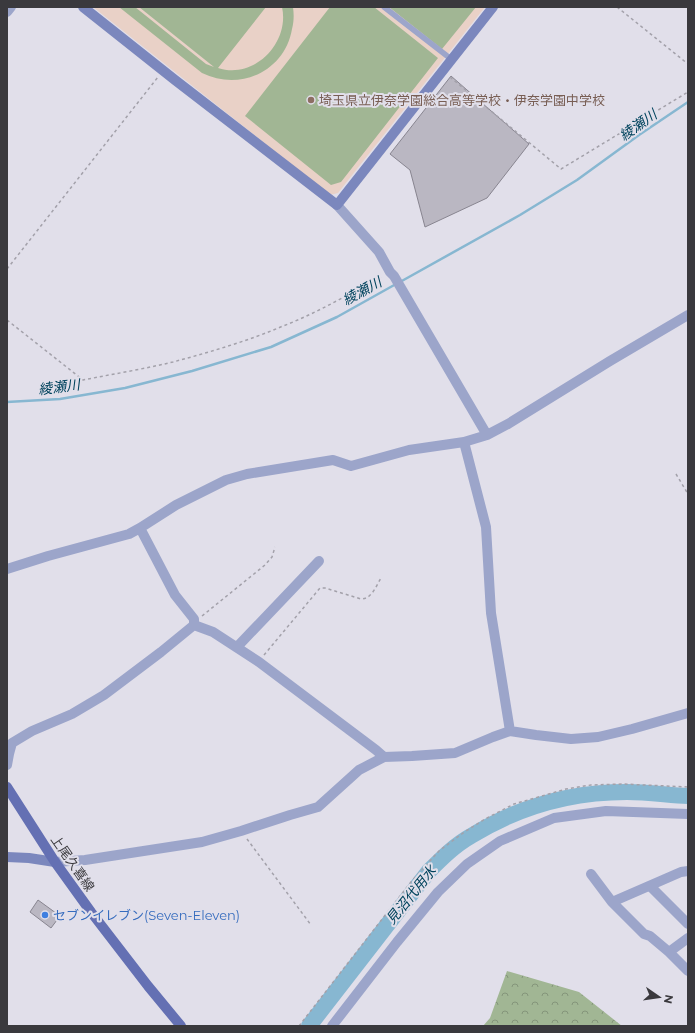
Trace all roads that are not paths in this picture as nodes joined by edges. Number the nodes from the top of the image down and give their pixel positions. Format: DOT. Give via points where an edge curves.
graph roads {
  1 [pos="11,7"];
  2 [pos="83,7"];
  3 [pos="384,7"];
  4 [pos="493,7"];
  5 [pos="7,12"];
  6 [pos="451,60"];
  7 [pos="337,205"];
  8 [pos="688,314"];
  9 [pos="487,435"];
  10 [pos="464,442"];
  11 [pos="140,528"];
  12 [pos="319,561"];
  13 [pos="7,569"];
  14 [pos="194,622"];
  15 [pos="237,647"];
  16 [pos="688,713"];
  17 [pos="510,731"];
  18 [pos="384,757"];
  19 [pos="7,765"];
  20 [pos="7,787"];
  21 [pos="688,814"];
  22 [pos="7,857"];
  23 [pos="55,862"];
  24 [pos="591,874"];
  25 [pos="686,874"];
  26 [pos="650,886"];
  27 [pos="612,902"];
  28 [pos="688,924"];
  29 [pos="688,938"];
  30 [pos="669,952"];
  31 [pos="688,971"];
  32 [pos="181,1026"];
  33 [pos="332,1026"];
  1 -- 5 [label="street"];
  2 -- 7 [label="street"];
  3 -- 6 [label="lane"];
  4 -- 6 [label="street"];
  6 -- 7 [label="street"];
  7 -- 9 [label="street" via="379,252"];
  8 -- 9 [label="street"];
  9 -- 10 [label="street"];
  10 -- 11 [label="street" via="409,450 351,466 333,460 247,474 226,480 176,505"];
  10 -- 17 [label="street" via="486,527 491,613"];
  11 -- 13 [label="street" via="129,534"];
  11 -- 14 [label="street" via="175,595"];
  12 -- 15 [label="street"];
  14 -- 15 [label="street"];
  14 -- 19 [label="street" via="161,652 104,695 72,714 32,730 12,743"];
  15 -- 18 [label="street"];
  16 -- 17 [label="street" via="598,737 571,739"];
  17 -- 18 [label="street" via="455,753"];
  18 -- 23 [label="street" via="359,770 318,807 202,842 85,860"];
  20 -- 23 [label="main road, 上尾久喜線"];
  21 -- 33 [label="street" via="606,811 554,818 500,841 467,864 438,892"];
  22 -- 23 [label="street"];
  23 -- 32 [label="main road, 上尾久喜線"];
  24 -- 27 [label="street"];
  25 -- 26 [label="street"];
  26 -- 27 [label="street"];
  26 -- 28 [label="street"];
  27 -- 30 [label="street" via="644,934"];
  29 -- 30 [label="street"];
  30 -- 31 [label="street"];
}
